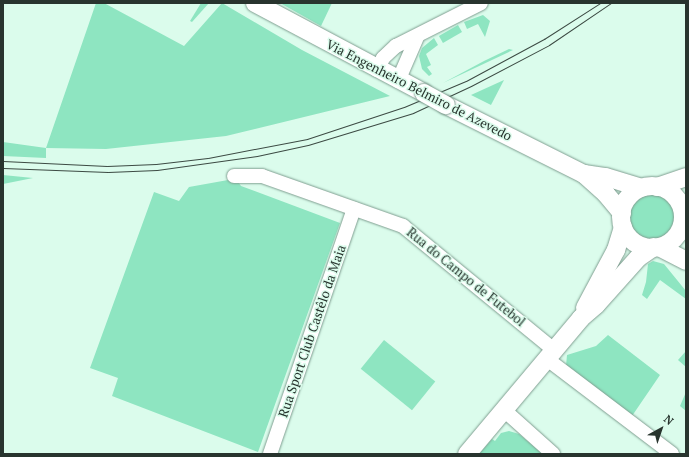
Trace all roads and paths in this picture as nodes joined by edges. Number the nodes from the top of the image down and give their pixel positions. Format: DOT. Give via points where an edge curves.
graph roads {
  1 [pos="255,3"];
  2 [pos="481,3"];
  3 [pos="417,37"];
  4 [pos="377,70"];
  5 [pos="398,81"];
  6 [pos="584,174"];
  7 [pos="234,176"];
  8 [pos="686,177"];
  9 [pos="649,187"];
  10 [pos="354,209"];
  11 [pos="622,220"];
  12 [pos="684,220"];
  13 [pos="656,247"];
  14 [pos="686,261"];
  15 [pos="581,318"];
  16 [pos="551,355"];
  17 [pos="504,410"];
  18 [pos="270,454"];
  19 [pos="466,454"];
  20 [pos="553,454"];
  21 [pos="672,454"];
  1 -- 4 [label="main road, Via Engenheiro Belmiro de Azevedo"];
  2 -- 3 [label="street"];
  3 -- 4 [label="street" via="403,42 389,52"];
  3 -- 5 [label="street"];
  4 -- 5 [label="main road, Via Engenheiro Belmiro de Azevedo"];
  5 -- 6 [label="main road, Via Engenheiro Belmiro de Azevedo, bridge"];
  6 -- 9 [label="main road, Via Engenheiro Belmiro de Azevedo"];
  6 -- 11 [label="main road, Via Engenheiro Belmiro de Azevedo" via="609,197"];
  7 -- 10 [label="street, Rua do Campo de Futebol" via="262,176"];
  8 -- 9 [label="main road"];
  9 -- 11 [label="main road" via="628,198"];
  9 -- 12 [label="main road" via="676,198"];
  10 -- 16 [label="street, Rua do Campo de Futebol" via="403,226"];
  10 -- 18 [label="street, Rua Sport Club Castêlo da Maia"];
  11 -- 13 [label="main road" via="635,242"];
  11 -- 15 [label="main road" via="616,250"];
  12 -- 13 [label="main road" via="674,239"];
  13 -- 14 [label="main road"];
  13 -- 15 [label="main road" via="638,258"];
  15 -- 16 [label="main road"];
  16 -- 17 [label="main road"];
  16 -- 21 [label="street, Rua do Campo de Futebol"];
  17 -- 19 [label="main road"];
  17 -- 20 [label="street"];
}
